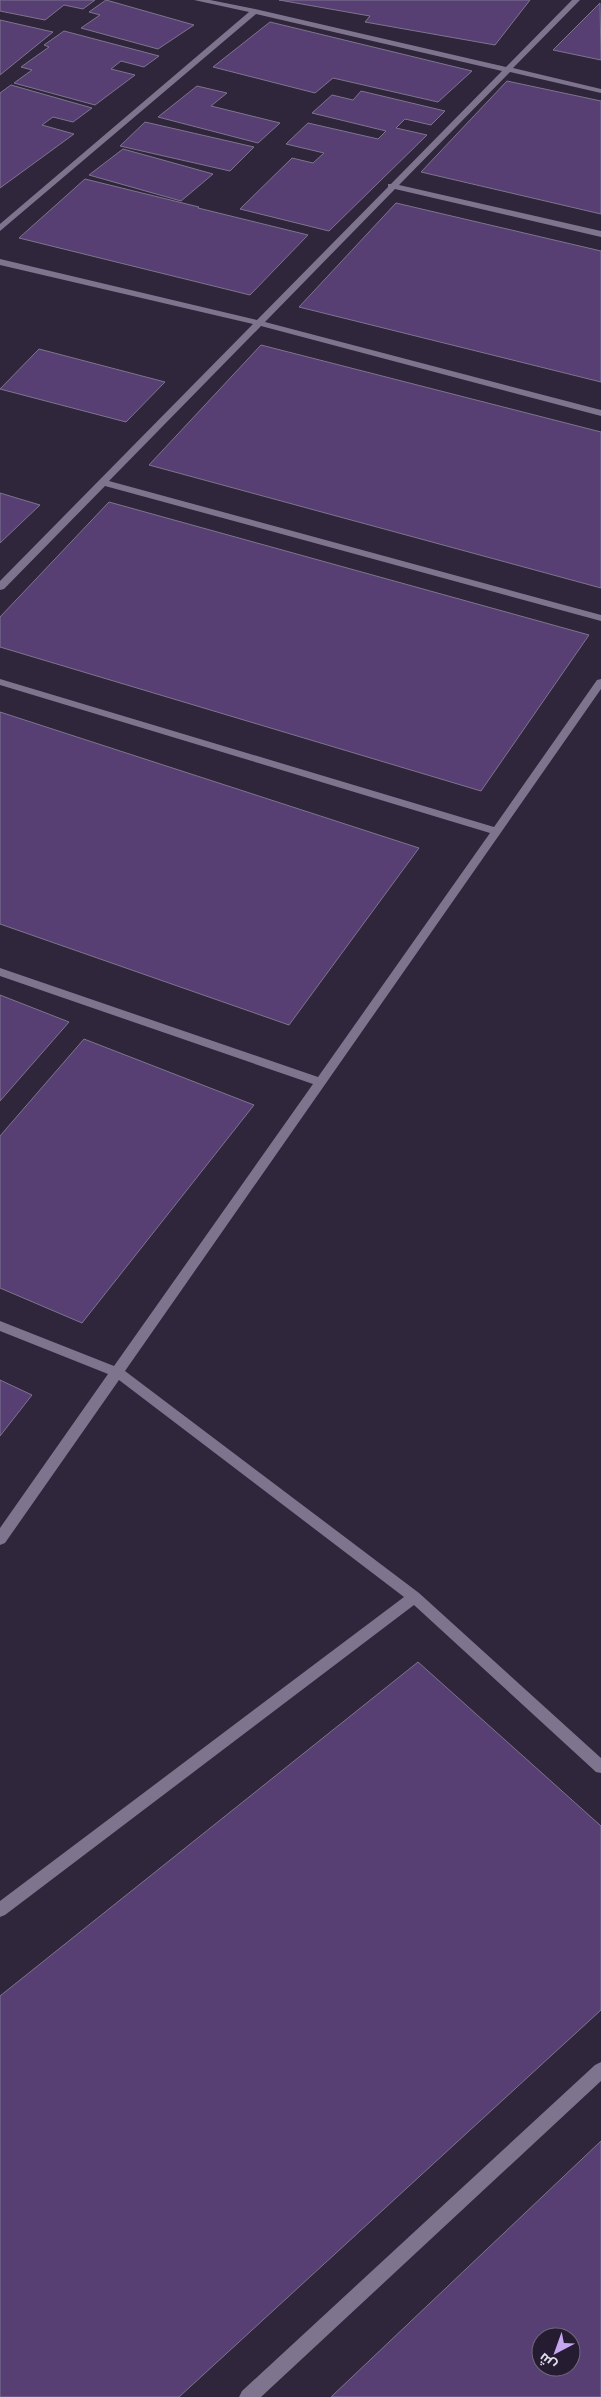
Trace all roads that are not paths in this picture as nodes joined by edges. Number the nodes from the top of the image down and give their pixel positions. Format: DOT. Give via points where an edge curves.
graph roads {
  1 [pos="198,0"];
  2 [pos="576,0"];
  3 [pos="255,11"];
  4 [pos="508,69"];
  5 [pos="601,91"];
  6 [pos="391,186"];
  7 [pos="0,228"];
  8 [pos="601,234"];
  9 [pos="0,262"];
  10 [pos="260,323"];
  11 [pos="601,413"];
  12 [pos="102,482"];
  13 [pos="0,587"];
  14 [pos="601,618"];
  15 [pos="0,682"];
  16 [pos="601,682"];
  17 [pos="496,831"];
  18 [pos="0,972"];
  19 [pos="320,1082"];
  20 [pos="0,1326"];
  21 [pos="116,1372"];
  22 [pos="0,1539"];
  23 [pos="414,1597"];
  24 [pos="601,1767"];
  25 [pos="0,1910"];
  26 [pos="601,2070"];
  27 [pos="248,2397"];
  1 -- 3 [label="street"];
  2 -- 4 [label="street"];
  3 -- 4 [label="street"];
  3 -- 7 [label="street"];
  4 -- 5 [label="street"];
  4 -- 6 [label="street"];
  6 -- 8 [label="street"];
  6 -- 10 [label="street"];
  9 -- 10 [label="street"];
  10 -- 11 [label="street"];
  10 -- 12 [label="street"];
  12 -- 13 [label="street"];
  12 -- 14 [label="street"];
  15 -- 17 [label="street"];
  16 -- 17 [label="street"];
  17 -- 19 [label="street"];
  18 -- 19 [label="street"];
  19 -- 21 [label="street"];
  20 -- 21 [label="street"];
  21 -- 22 [label="street"];
  21 -- 23 [label="street"];
  23 -- 24 [label="street"];
  23 -- 25 [label="street"];
  26 -- 27 [label="street"];
}
